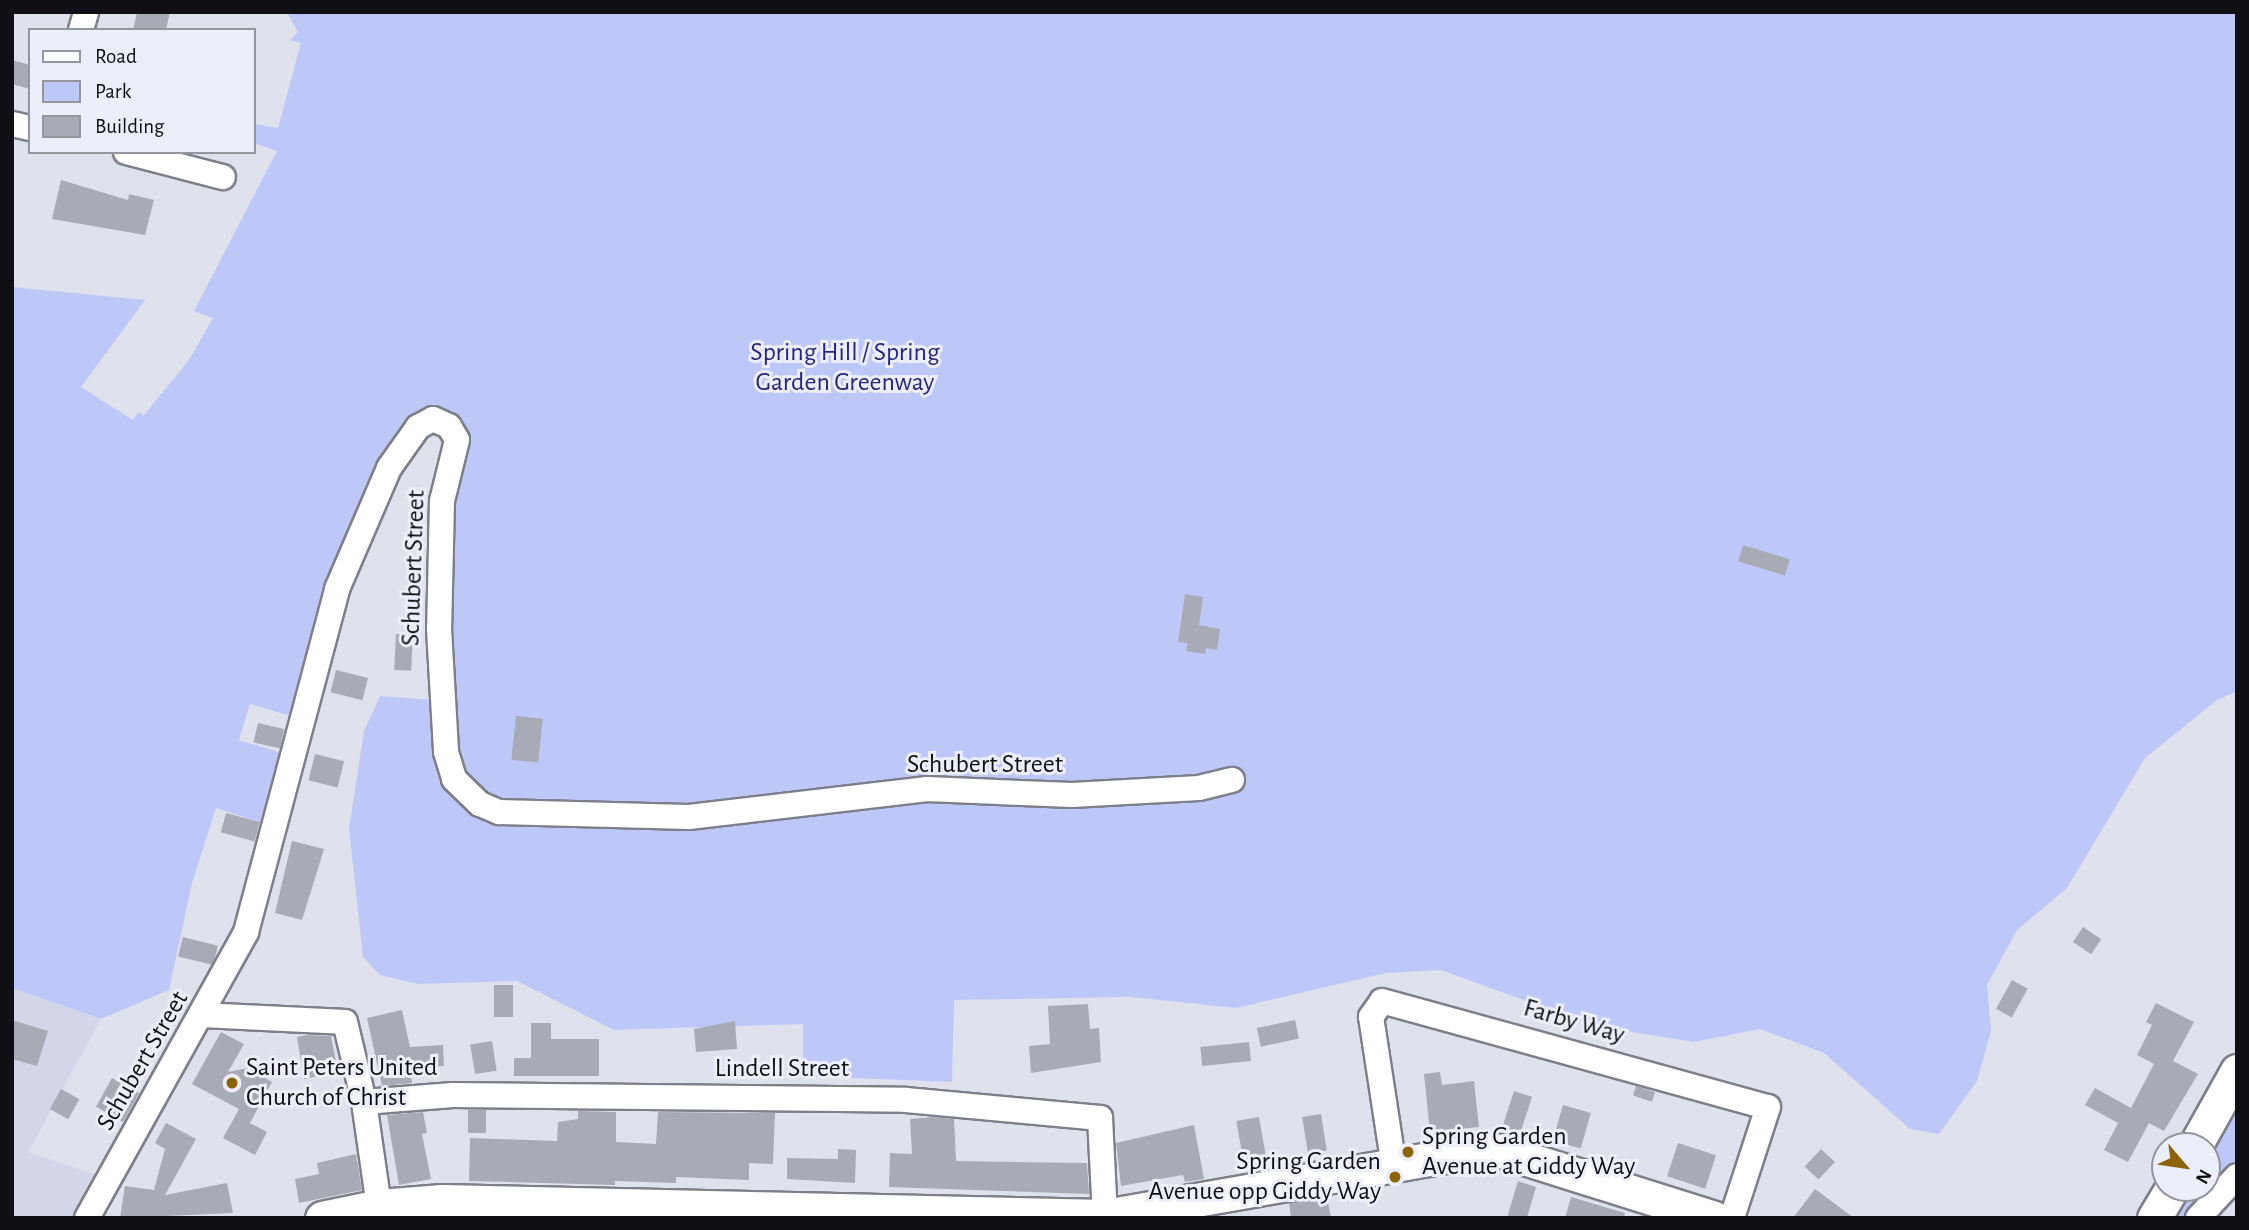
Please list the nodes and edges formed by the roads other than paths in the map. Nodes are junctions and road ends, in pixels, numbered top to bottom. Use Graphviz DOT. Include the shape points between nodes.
graph roads {
  1 [pos="134,154"];
  2 [pos="223,177"];
  3 [pos="1232,780"];
  4 [pos="204,1015"];
  5 [pos="2237,1071"];
  6 [pos="364,1102"];
  7 [pos="2203,1132"];
  8 [pos="1394,1167"];
  9 [pos="2237,1176"];
  10 [pos="2164,1202"];
  11 [pos="379,1206"];
  12 [pos="1105,1216"];
  13 [pos="87,1218"];
  14 [pos="322,1218"];
  15 [pos="1714,1218"];
  16 [pos="1732,1218"];
  17 [pos="2154,1218"];
  18 [pos="2198,1218"];
  1 -- 2 [label="street"];
  3 -- 4 [label="street, Schubert Street" via="1199,788 1072,795 927,789 689,817 499,812 480,804 454,779 446,752 439,629 442,501 457,440 449,426 433,419 418,427 389,468 337,589 246,932"];
  4 -- 6 [label="street" via="345,1022"];
  4 -- 13 [label="street, Schubert Street"];
  5 -- 7 [label="street"];
  6 -- 11 [label="street"];
  6 -- 12 [label="street, Lindell Street" via="453,1096 906,1100 1100,1118"];
  8 -- 12 [label="street"];
  8 -- 15 [label="street" via="1481,1150 1502,1151"];
  8 -- 16 [label="street, Farby Way" via="1371,1017 1382,1001 1768,1107"];
  9 -- 18 [label="street"];
  10 -- 17 [label="street"];
  11 -- 12 [label="street" via="442,1201"];
  11 -- 14 [label="street"];
}
